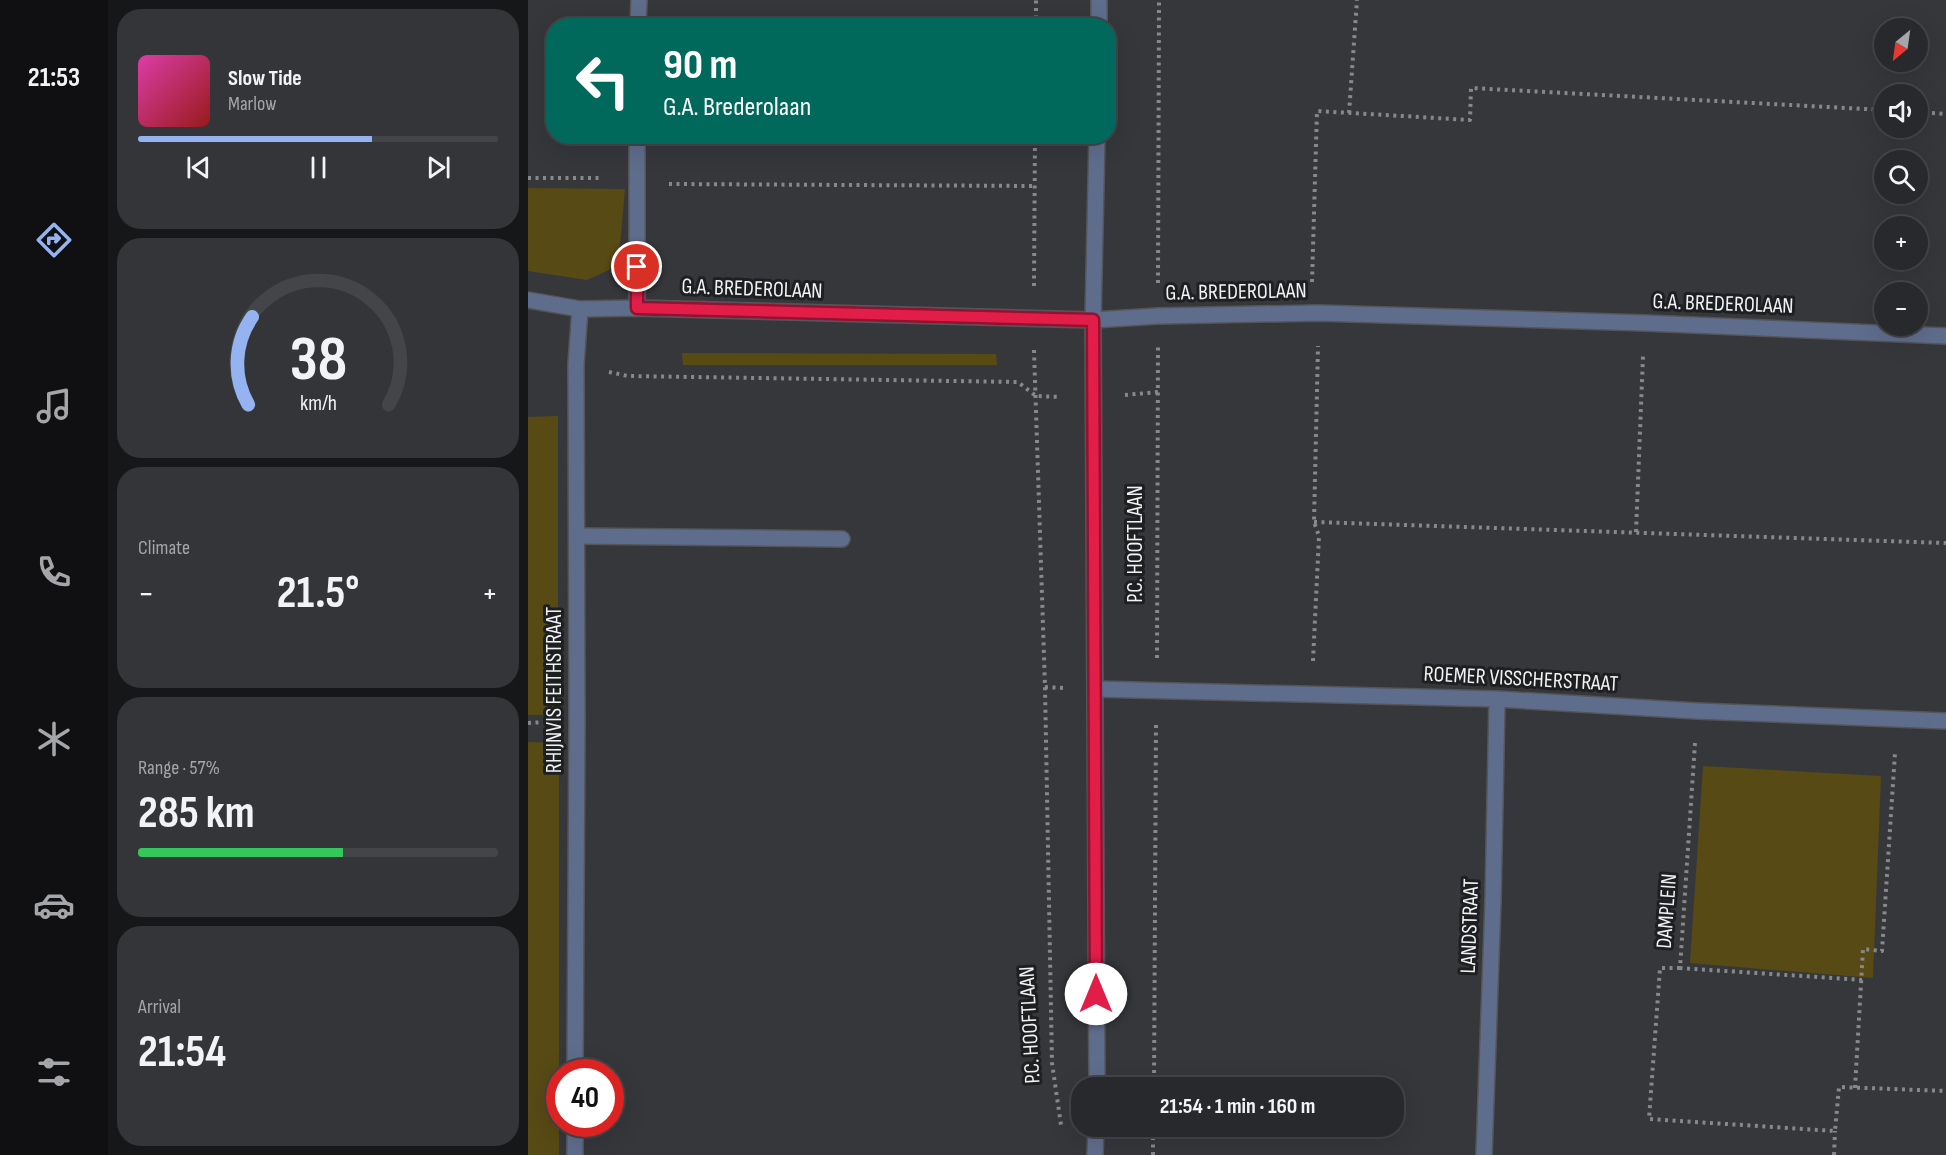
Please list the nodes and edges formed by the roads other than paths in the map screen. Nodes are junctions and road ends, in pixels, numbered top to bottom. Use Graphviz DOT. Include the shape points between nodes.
graph roads {
  1 [pos="639,0"];
  2 [pos="1099,0"];
  3 [pos="638,18"];
  4 [pos="1099,18"];
  5 [pos="638,144"];
  6 [pos="1097,144"];
  7 [pos="528,300"];
  8 [pos="637,308"];
  9 [pos="580,309"];
  10 [pos="1093,320"];
  11 [pos="1946,336"];
  12 [pos="577,536"];
  13 [pos="842,539"];
  14 [pos="1095,689"];
  15 [pos="1497,699"];
  16 [pos="1946,721"];
  17 [pos="575,1059"];
  18 [pos="1096,1077"];
  19 [pos="575,1137"];
  20 [pos="1096,1137"];
  21 [pos="575,1155"];
  22 [pos="1095,1155"];
  23 [pos="1484,1155"];
  1 -- 3 [label="street"];
  2 -- 4 [label="street"];
  5 -- 8 [label="street"];
  6 -- 10 [label="street, P.C. HOOFTLAAN"];
  7 -- 9 [label="street, G.A. BREDEROLAAN"];
  8 -- 9 [label="street, G.A. BREDEROLAAN"];
  8 -- 10 [label="street, G.A. BREDEROLAAN"];
  9 -- 12 [label="street, RHIJNVIS FEITHSTRAAT" via="576,364"];
  10 -- 11 [label="street, G.A. BREDEROLAAN" via="1315,313"];
  10 -- 14 [label="street, P.C. HOOFTLAAN"];
  12 -- 13 [label="street"];
  12 -- 17 [label="street, RHIJNVIS FEITHSTRAAT"];
  14 -- 15 [label="street, ROEMER VISSCHERSTRAAT"];
  14 -- 18 [label="street, P.C. HOOFTLAAN"];
  15 -- 16 [label="street, ROEMER VISSCHERSTRAAT"];
  15 -- 23 [label="street, LANDSTRAAT"];
  19 -- 21 [label="street"];
  20 -- 22 [label="street"];
}
